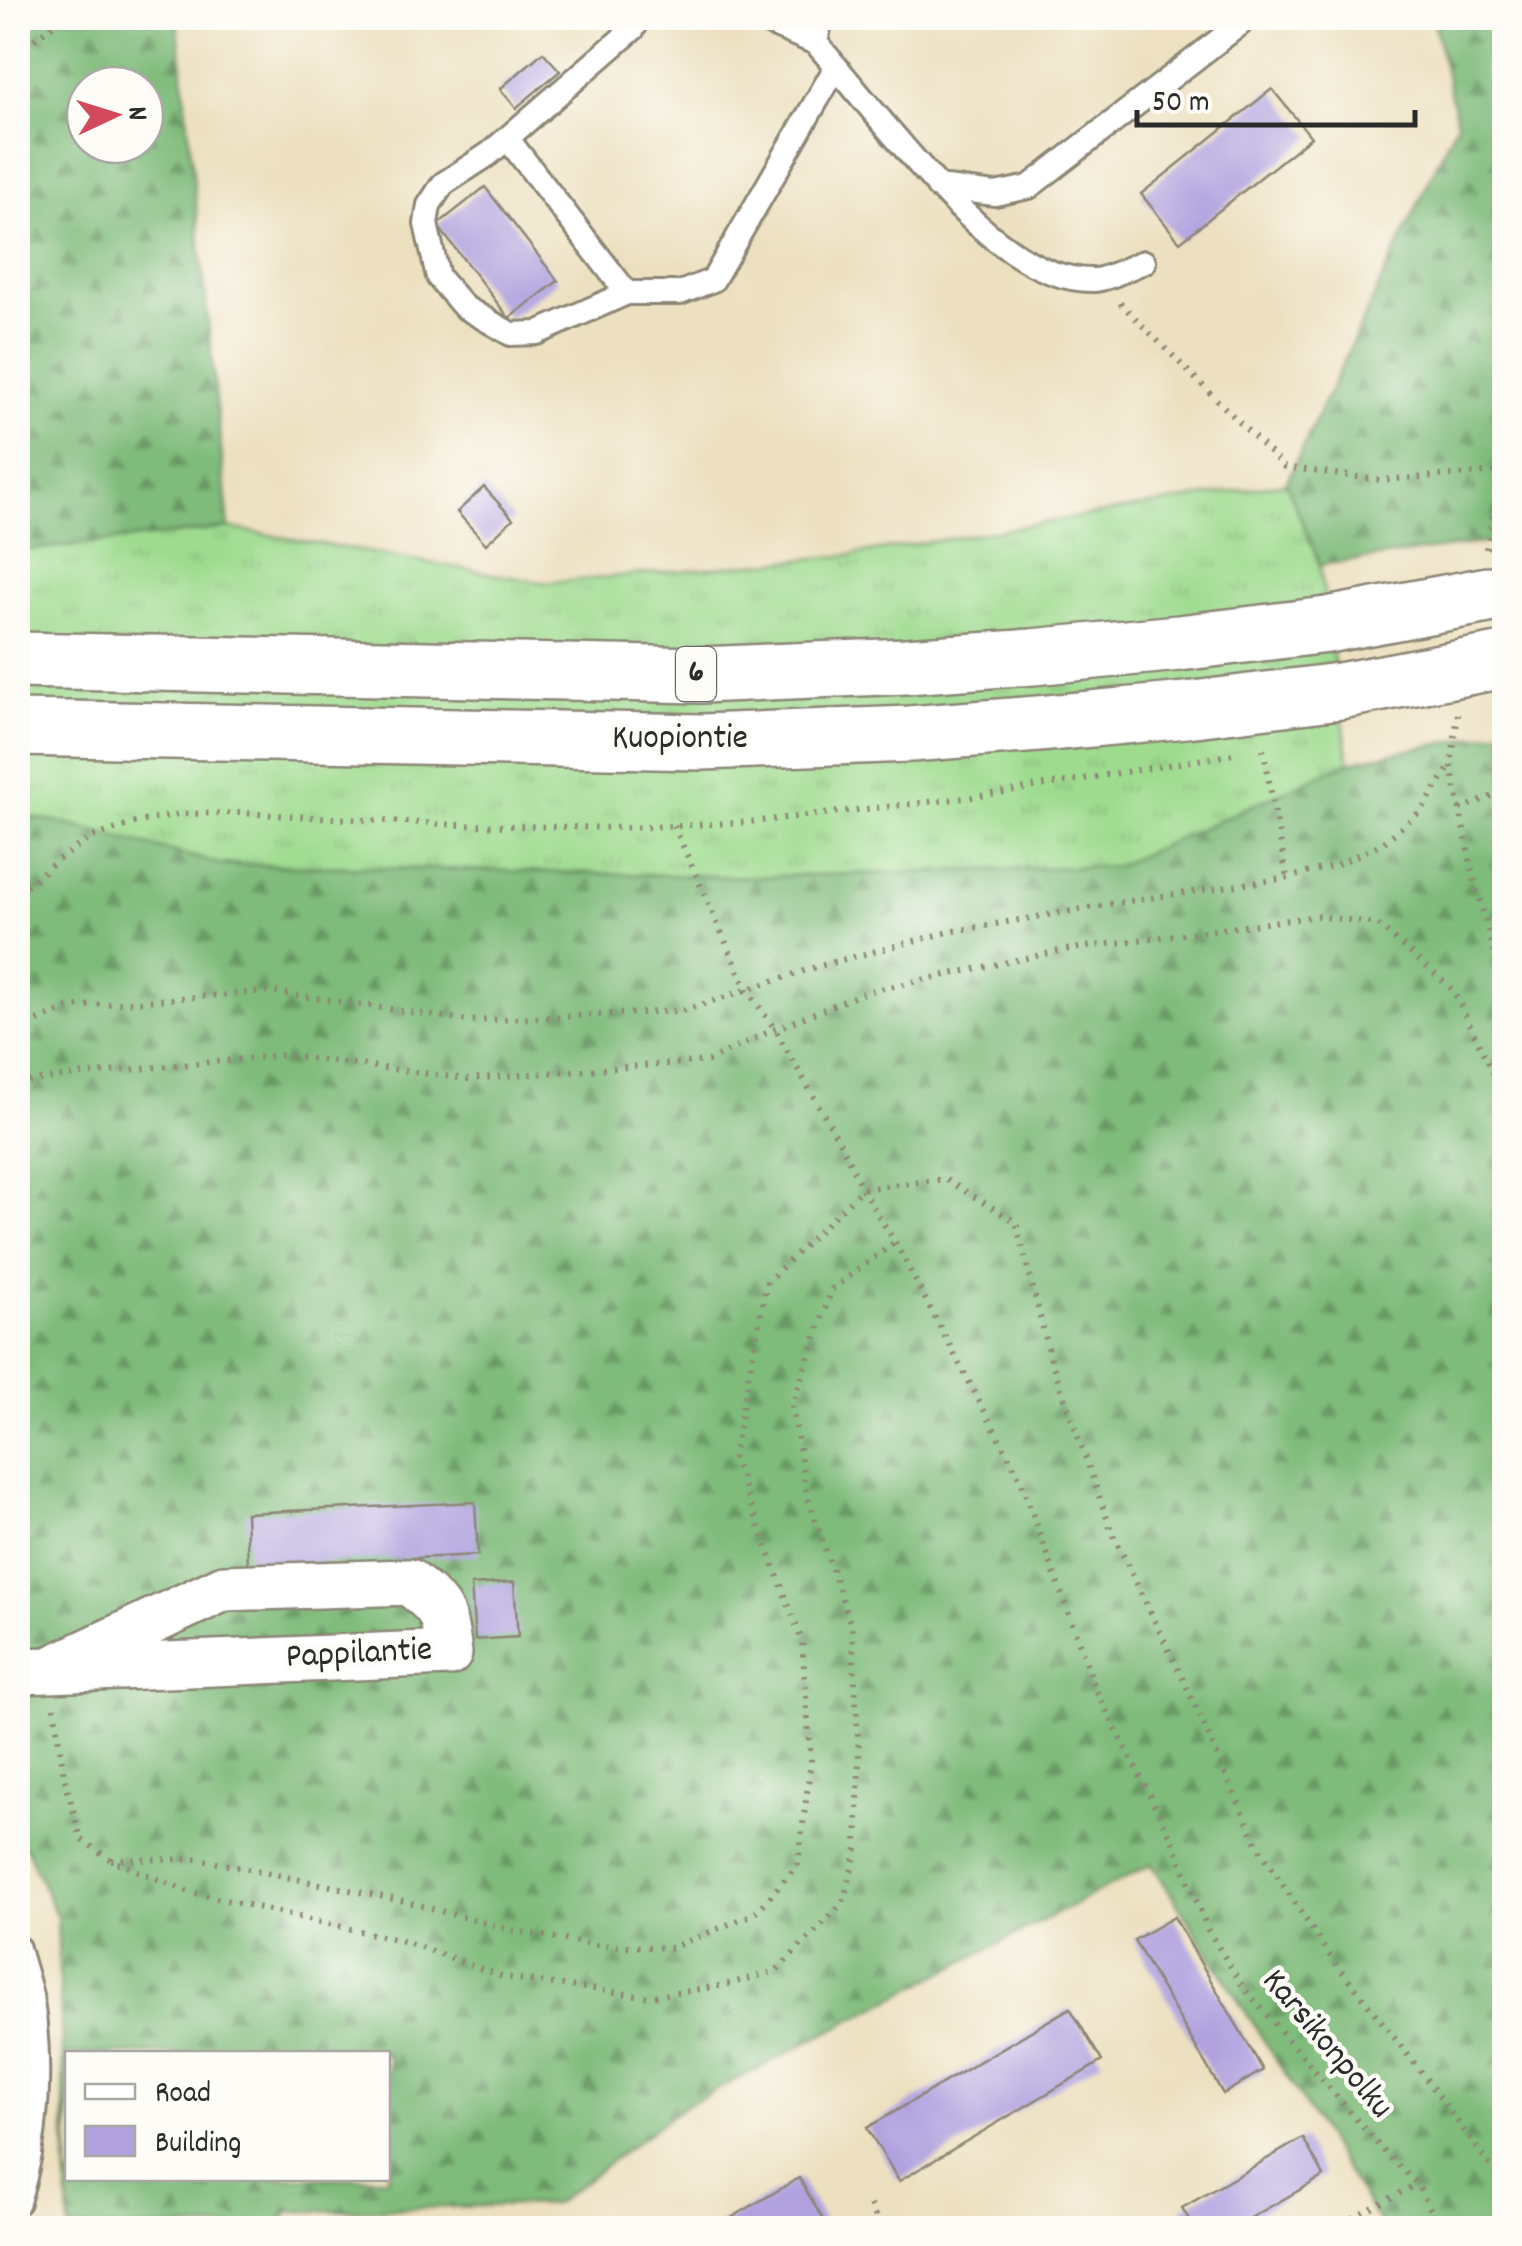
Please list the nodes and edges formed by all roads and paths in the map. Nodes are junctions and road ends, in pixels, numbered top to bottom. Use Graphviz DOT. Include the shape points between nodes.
graph roads {
  1 [pos="61,18"];
  2 [pos="639,18"];
  3 [pos="757,18"];
  4 [pos="820,18"];
  5 [pos="1243,18"];
  6 [pos="816,44"];
  7 [pos="18,53"];
  8 [pos="836,67"];
  9 [pos="508,138"];
  10 [pos="938,187"];
  11 [pos="1144,262"];
  12 [pos="1097,280"];
  13 [pos="626,293"];
  14 [pos="1500,472"];
  15 [pos="1492,516"];
  16 [pos="1504,548"];
  17 [pos="1504,592"];
  18 [pos="33,657"];
  19 [pos="1504,660"];
  20 [pos="32,731"];
  21 [pos="1279,746"];
  22 [pos="1244,752"];
  23 [pos="1504,792"];
  24 [pos="1460,809"];
  25 [pos="674,826"];
  26 [pos="1287,878"];
  27 [pos="18,893"];
  28 [pos="747,990"];
  29 [pos="1504,990"];
  30 [pos="18,1028"];
  31 [pos="775,1029"];
  32 [pos="18,1084"];
  33 [pos="1504,1121"];
  34 [pos="862,1189"];
  35 [pos="895,1242"];
  36 [pos="33,1671"];
  37 [pos="111,1860"];
  38 [pos="18,1948"];
  39 [pos="1417,2184"];
  40 [pos="1504,2185"];
  41 [pos="18,2202"];
  42 [pos="870,2205"];
  43 [pos="881,2228"];
  44 [pos="1334,2228"];
  45 [pos="1441,2228"];
  1 -- 7 [label="path"];
  2 -- 9 [label="lane"];
  3 -- 6 [label="lane"];
  4 -- 6 [label="lane"];
  5 -- 10 [label="lane" via="1029,187 995,194"];
  6 -- 8 [label="lane"];
  8 -- 10 [label="lane"];
  8 -- 13 [label="lane" via="713,280 680,293"];
  9 -- 13 [label="lane"];
  9 -- 13 [label="lane" via="443,184 429,205 426,224 438,277 464,307 510,334 537,333"];
  10 -- 12 [label="lane" via="994,240 1043,270"];
  11 -- 12 [label="lane"];
  12 -- 14 [label="path" via="1284,466 1380,480"];
  15 -- 16 [label="path"];
  17 -- 18 [label="highway, Kuopiontie / 6, bridge" via="1327,625 906,666 702,674"];
  19 -- 20 [label="highway, Kuopiontie / 6, bridge" via="1340,691 910,734 702,742"];
  21 -- 26 [label="path" via="1263,749"];
  22 -- 25 [label="path" via="974,797"];
  23 -- 24 [label="path"];
  24 -- 26 [label="path" via="1451,765 1422,810 1383,843"];
  24 -- 29 [label="path"];
  25 -- 27 [label="path" via="180,814 92,837"];
  25 -- 28 [label="path, Karsikonpolku"];
  26 -- 28 [label="path" via="949,932"];
  28 -- 30 [label="path" via="682,1011 470,1022 268,991 72,1007"];
  28 -- 31 [label="path, Karsikonpolku"];
  31 -- 32 [label="path" via="708,1060 581,1072 467,1079 285,1056"];
  31 -- 33 [label="path" via="866,992 1064,950 1318,916 1377,924 1454,990 1496,1076"];
  31 -- 34 [label="path, Karsikonpolku"];
  34 -- 35 [label="path, Karsikonpolku"];
  34 -- 37 [label="path" via="768,1282 733,1457 802,1641 811,1761 798,1864 756,1913 671,1948 596,1945 198,1859"];
  34 -- 40 [label="path" via="944,1180 1016,1222 1052,1363 1111,1530 1258,1848 1327,1952"];
  35 -- 37 [label="path" via="832,1289 792,1406 807,1495 852,1628 858,1812 843,1903 776,1970 650,1997 504,1977 406,1942 187,1890"];
  35 -- 39 [label="path, Karsikonpolku" via="1020,1478 1096,1690 1208,1930 1243,1987"];
  36 -- 36 [label="street, Pappilantie" via="430,1654 449,1652 438,1606 408,1582 224,1588"];
  36 -- 37 [label="path" via="81,1839"];
  38 -- 41 [label="lane" via="36,2046 36,2102"];
  39 -- 44 [label="path"];
  39 -- 45 [label="path, Karsikonpolku"];
  42 -- 43 [label="path"];
}
